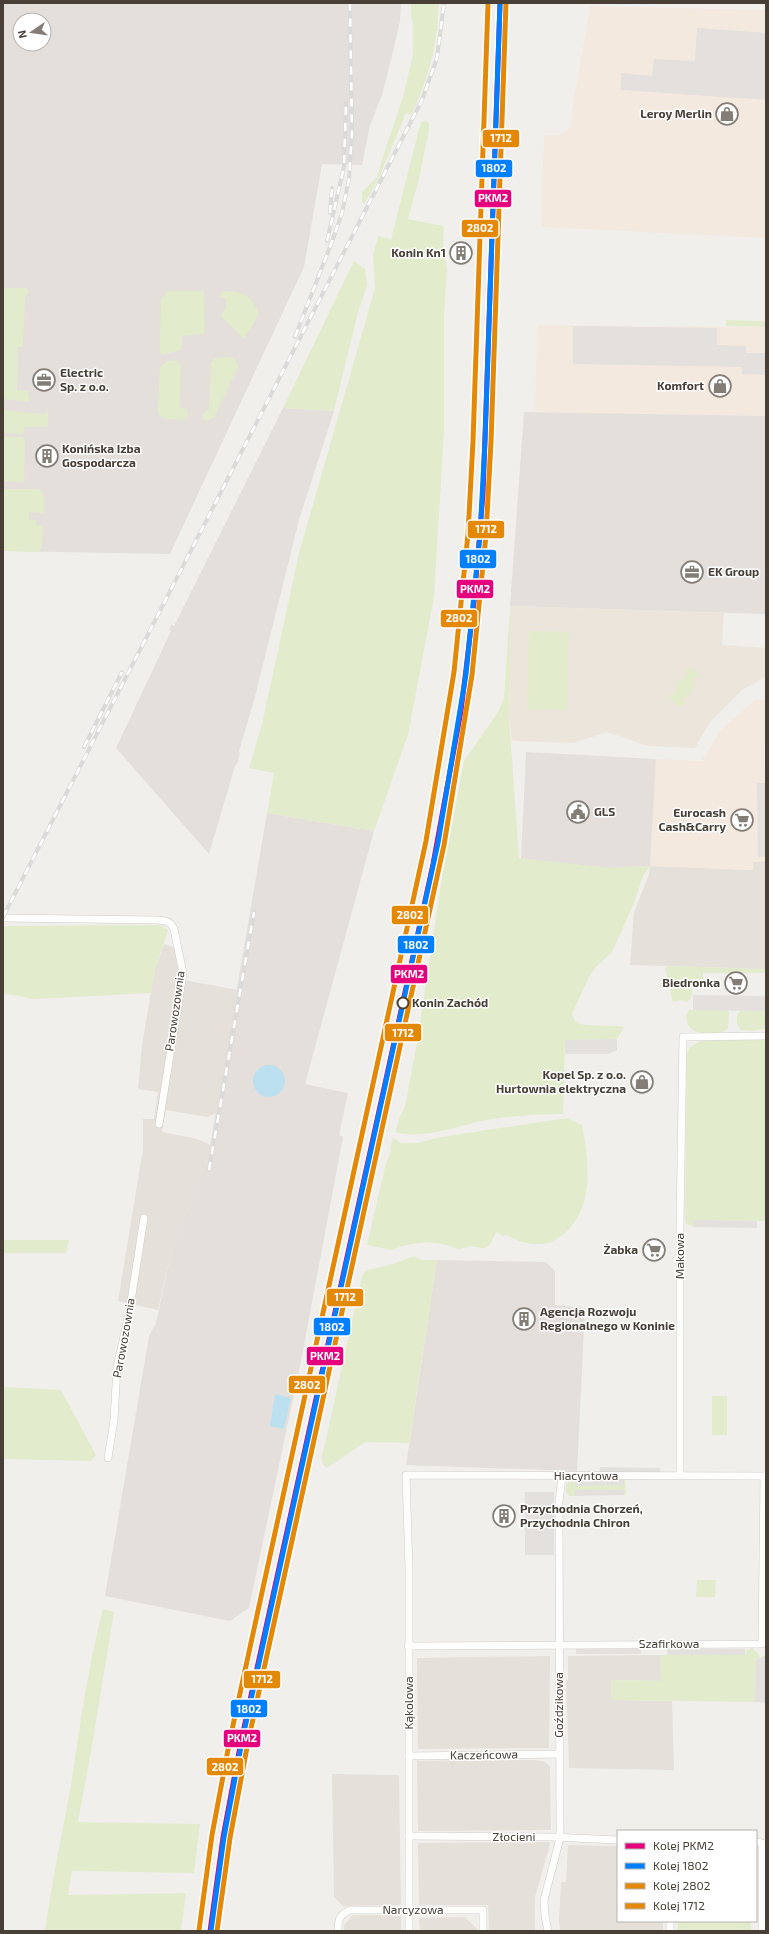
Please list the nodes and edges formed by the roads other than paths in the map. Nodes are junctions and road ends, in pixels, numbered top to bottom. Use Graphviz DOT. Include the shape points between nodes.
graph roads {
  1 [pos="3,918"];
  2 [pos="766,1032"];
  3 [pos="744,1036"];
  4 [pos="766,1036"];
  5 [pos="159,1124"];
  6 [pos="144,1218"];
  7 [pos="108,1458"];
  8 [pos="406,1475"];
  9 [pos="680,1475"];
  10 [pos="562,1476"];
  11 [pos="765,1476"];
  12 [pos="559,1645"];
  13 [pos="408,1646"];
  14 [pos="560,1754"];
  15 [pos="409,1756"];
  16 [pos="409,1836"];
  17 [pos="560,1838"];
  18 [pos="617,1840"];
  19 [pos="759,1843"];
  20 [pos="409,1910"];
  21 [pos="338,1931"];
  22 [pos="409,1931"];
  23 [pos="483,1931"];
  24 [pos="548,1931"];
  25 [pos="762,1931"];
  1 -- 5 [label="street, Parowozownia" via="157,920 171,924 183,973"];
  2 -- 3 [label="street"];
  3 -- 4 [label="street"];
  3 -- 9 [label="street, Makowa" via="683,1037"];
  6 -- 7 [label="street, Parowozownia" via="129,1314 117,1367 114,1420"];
  8 -- 10 [label="street, Hiacyntowa"];
  8 -- 13 [label="street, Kąkolowa"];
  9 -- 10 [label="street, Hiacyntowa"];
  9 -- 11 [label="street, Hiacyntowa"];
  10 -- 12 [label="street, Goździkowa" via="559,1502"];
  11 -- 12 [label="street, Szafirkowa" via="762,1644"];
  12 -- 13 [label="street, Szafirkowa"];
  12 -- 14 [label="street, Goździkowa"];
  13 -- 15 [label="street, Kąkolowa"];
  14 -- 15 [label="street, Kaczeńcowa"];
  14 -- 17 [label="street, Goździkowa"];
  15 -- 16 [label="street, Kąkolowa"];
  16 -- 17 [label="street, Złocieni"];
  16 -- 20 [label="street, Kąkolowa"];
  17 -- 18 [label="street, Złocieni"];
  17 -- 24 [label="street, Goździkowa" via="544,1900"];
  19 -- 25 [label="street"];
  20 -- 21 [label="street, Narcyzowa" via="350,1910 338,1920"];
  20 -- 22 [label="street, Kąkolowa"];
  20 -- 23 [label="street, Narcyzowa" via="483,1910"];
}
